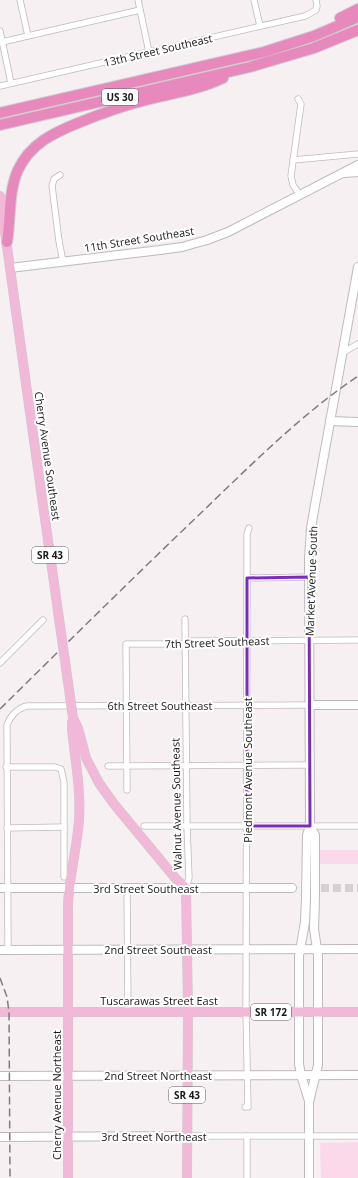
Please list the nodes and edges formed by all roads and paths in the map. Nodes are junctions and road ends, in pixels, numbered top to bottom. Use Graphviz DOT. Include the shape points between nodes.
graph roads {
  1 [pos="20,0"];
  2 [pos="138,0"];
  3 [pos="254,0"];
  4 [pos="316,0"];
  5 [pos="358,8"];
  6 [pos="140,10"];
  7 [pos="358,17"];
  8 [pos="260,26"];
  9 [pos="358,30"];
  10 [pos="0,31"];
  11 [pos="28,36"];
  12 [pos="358,37"];
  13 [pos="2,42"];
  14 [pos="149,52"];
  15 [pos="298,53"];
  16 [pos="236,59"];
  17 [pos="239,70"];
  18 [pos="11,83"];
  19 [pos="0,86"];
  20 [pos="298,99"];
  21 [pos="54,101"];
  22 [pos="0,107"];
  23 [pos="66,109"];
  24 [pos="0,113"];
  25 [pos="0,125"];
  26 [pos="0,131"];
  27 [pos="358,154"];
  28 [pos="293,160"];
  29 [pos="358,164"];
  30 [pos="358,172"];
  31 [pos="60,175"];
  32 [pos="338,175"];
  33 [pos="300,195"];
  34 [pos="0,196"];
  35 [pos="7,242"];
  36 [pos="63,262"];
  37 [pos="10,268"];
  38 [pos="358,268"];
  39 [pos="0,270"];
  40 [pos="355,302"];
  41 [pos="358,344"];
  42 [pos="342,353"];
  43 [pos="330,421"];
  44 [pos="358,422"];
  45 [pos="249,528"];
  46 [pos="309,577"];
  47 [pos="246,578"];
  48 [pos="185,619"];
  49 [pos="44,620"];
  50 [pos="247,640"];
  51 [pos="309,640"];
  52 [pos="358,640"];
  53 [pos="186,643"];
  54 [pos="0,663"];
  55 [pos="126,705"];
  56 [pos="247,705"];
  57 [pos="309,705"];
  58 [pos="358,705"];
  59 [pos="186,706"];
  60 [pos="73,718"];
  61 [pos="309,765"];
  62 [pos="108,766"];
  63 [pos="126,766"];
  64 [pos="186,766"];
  65 [pos="247,766"];
  66 [pos="6,767"];
  67 [pos="127,790"];
  68 [pos="144,826"];
  69 [pos="187,826"];
  70 [pos="247,826"];
  71 [pos="310,826"];
  72 [pos="358,826"];
  73 [pos="64,827"];
  74 [pos="7,828"];
  75 [pos="306,850"];
  76 [pos="315,850"];
  77 [pos="64,877"];
  78 [pos="4,888"];
  79 [pos="69,888"];
  80 [pos="128,888"];
  81 [pos="186,888"];
  82 [pos="247,888"];
  83 [pos="312,893"];
  84 [pos="68,949"];
  85 [pos="127,949"];
  86 [pos="187,949"];
  87 [pos="247,949"];
  88 [pos="309,949"];
  89 [pos="358,949"];
  90 [pos="4,950"];
  91 [pos="0,1012"];
  92 [pos="69,1012"];
  93 [pos="128,1012"];
  94 [pos="188,1012"];
  95 [pos="246,1012"];
  96 [pos="299,1012"];
  97 [pos="318,1012"];
  98 [pos="358,1012"];
  99 [pos="317,1074"];
  100 [pos="188,1075"];
  101 [pos="247,1075"];
  102 [pos="301,1075"];
  103 [pos="358,1075"];
  104 [pos="0,1076"];
  105 [pos="68,1076"];
  106 [pos="309,1102"];
  107 [pos="244,1107"];
  108 [pos="188,1136"];
  109 [pos="246,1136"];
  110 [pos="308,1136"];
  111 [pos="358,1136"];
  112 [pos="0,1137"];
  113 [pos="68,1137"];
  114 [pos="68,1178"];
  115 [pos="187,1178"];
  116 [pos="247,1178"];
  117 [pos="308,1178"];
  1 -- 11 [label="street"];
  2 -- 6 [label="street"];
  3 -- 8 [label="street"];
  4 -- 8 [label="street, 13th Street Southeast" via="315,11 305,16"];
  5 -- 16 [label="highway" via="321,27"];
  6 -- 11 [label="street"];
  6 -- 14 [label="street"];
  7 -- 16 [label="highway, US 30" via="299,41"];
  8 -- 14 [label="street, 13th Street Southeast"];
  9 -- 15 [label="highway, US 30"];
  10 -- 13 [label="street"];
  11 -- 13 [label="street"];
  12 -- 15 [label="highway" via="327,50"];
  13 -- 18 [label="street"];
  14 -- 18 [label="street, 13th Street Southeast"];
  15 -- 17 [label="highway, US 30"];
  16 -- 21 [label="highway, US 30"];
  17 -- 23 [label="highway, US 30"];
  17 -- 35 [label="highway" via="208,85 100,114 40,141 24,160 16,175 12,189"];
  18 -- 19 [label="street, 13th Street Southeast"];
  20 -- 28 [label="street" via="301,104"];
  21 -- 22 [label="highway" via="26,102"];
  21 -- 24 [label="highway, US 30"];
  23 -- 25 [label="highway, US 30"];
  23 -- 26 [label="highway"];
  27 -- 28 [label="street"];
  28 -- 33 [label="street" via="292,181"];
  29 -- 32 [label="street, 11th Street Southeast"];
  30 -- 32 [label="street, 11th Street Southeast"];
  31 -- 36 [label="street" via="53,180 52,186"];
  32 -- 33 [label="street, 11th Street Southeast"];
  33 -- 36 [label="street, 11th Street Southeast" via="207,240 182,247"];
  34 -- 35 [label="main road, Cherry Avenue Southeast / SR 43"];
  35 -- 37 [label="main road, Cherry Avenue Southeast / SR 43"];
  36 -- 37 [label="street, 11th Street Southeast"];
  37 -- 39 [label="main road, 11th Street Southeast"];
  37 -- 60 [label="main road, Cherry Avenue Southeast / SR 43, bridge"];
  38 -- 40 [label="street, Market Avenue South"];
  40 -- 42 [label="street, Market Avenue South"];
  41 -- 42 [label="street"];
  42 -- 43 [label="street, Market Avenue South"];
  43 -- 44 [label="street"];
  43 -- 46 [label="street, Market Avenue South" via="311,528"];
  45 -- 47 [label="street, Piedmont Avenue Southeast"];
  46 -- 47 [label="street"];
  46 -- 51 [label="street, Market Avenue South"];
  47 -- 50 [label="street, Piedmont Avenue Southeast"];
  48 -- 53 [label="street, Walnut Avenue Southeast"];
  49 -- 54 [label="street"];
  50 -- 51 [label="street, 7th Street Southeast"];
  50 -- 53 [label="street, 7th Street Southeast"];
  50 -- 56 [label="street, Piedmont Avenue Southeast"];
  51 -- 52 [label="street, 7th Street Southeast"];
  51 -- 57 [label="street, Market Avenue South"];
  53 -- 55 [label="street, 7th Street Southeast" via="126,644"];
  53 -- 59 [label="street, Walnut Avenue Southeast"];
  55 -- 59 [label="street, 6th Street Southeast"];
  55 -- 63 [label="street"];
  55 -- 66 [label="street, 6th Street Southeast" via="22,708 9,719 7,725"];
  56 -- 57 [label="street, 6th Street Southeast"];
  56 -- 59 [label="street, 6th Street Southeast"];
  56 -- 65 [label="street, Piedmont Avenue Southeast"];
  57 -- 58 [label="street"];
  57 -- 61 [label="street, Market Avenue South"];
  59 -- 64 [label="street, Walnut Avenue Southeast"];
  60 -- 79 [label="main road, Cherry Avenue Southeast / SR 43" via="79,820"];
  60 -- 81 [label="main road, Cherry Avenue Southeast / SR 43" via="86,758 101,787"];
  61 -- 65 [label="street"];
  61 -- 71 [label="street, Market Avenue South"];
  62 -- 63 [label="street"];
  63 -- 64 [label="street"];
  63 -- 67 [label="street"];
  64 -- 65 [label="street"];
  64 -- 69 [label="street, Walnut Avenue Southeast"];
  65 -- 70 [label="street, Piedmont Avenue Southeast"];
  66 -- 73 [label="street" via="61,769 64,782"];
  66 -- 74 [label="street"];
  68 -- 69 [label="street"];
  69 -- 70 [label="street"];
  69 -- 81 [label="street, Walnut Avenue Southeast" via="189,878"];
  70 -- 71 [label="street"];
  70 -- 82 [label="street, Piedmont Avenue Southeast"];
  71 -- 72 [label="street"];
  71 -- 75 [label="street, Market Avenue South"];
  71 -- 76 [label="street, Market Avenue South" via="315,835"];
  73 -- 74 [label="street"];
  73 -- 77 [label="street"];
  74 -- 78 [label="street"];
  75 -- 76 [label="street"];
  75 -- 83 [label="street, Market Avenue South"];
  76 -- 83 [label="street, Market Avenue South"];
  78 -- 79 [label="street, 3rd Street Southeast"];
  78 -- 90 [label="street"];
  79 -- 80 [label="street, 3rd Street Southeast"];
  79 -- 84 [label="main road, Cherry Avenue Southeast / SR 43"];
  80 -- 81 [label="street, 3rd Street Southeast"];
  80 -- 85 [label="street"];
  81 -- 82 [label="street, 3rd Street Southeast"];
  81 -- 86 [label="main road, Walnut Avenue Southeast / SR 43"];
  82 -- 83 [label="street, 3rd Street Southeast" via="293,888"];
  82 -- 87 [label="street, Piedmont Avenue Southeast"];
  83 -- 88 [label="street, Market Avenue South" via="315,911"];
  83 -- 88 [label="street, Market Avenue South" via="305,922"];
  84 -- 85 [label="street, 2nd Street Southeast"];
  84 -- 90 [label="street, 2nd Street Southeast"];
  84 -- 92 [label="main road, Cherry Avenue Southeast / SR 43"];
  85 -- 86 [label="street, 2nd Street Southeast"];
  85 -- 93 [label="street"];
  86 -- 87 [label="street, 2nd Street Southeast"];
  86 -- 94 [label="main road, Walnut Avenue Southeast / SR 43"];
  87 -- 88 [label="street, 2nd Street Southeast"];
  87 -- 95 [label="street, Piedmont Avenue Southeast"];
  88 -- 89 [label="street, 2nd Street Southeast"];
  88 -- 96 [label="street, Market Avenue South" via="299,956"];
  88 -- 97 [label="street, Market Avenue South" via="318,956"];
  91 -- 92 [label="main road, Tuscarawas Street East / SR 172"];
  92 -- 93 [label="main road, Tuscarawas Street East / SR 172"];
  92 -- 105 [label="main road, Cherry Avenue Northeast / SR 43"];
  93 -- 94 [label="main road, Tuscarawas Street East / SR 172"];
  94 -- 95 [label="main road, Tuscarawas Street East / SR 172"];
  94 -- 100 [label="main road, SR 43"];
  95 -- 96 [label="main road, Tuscarawas Street East / SR 172"];
  95 -- 101 [label="street, Piedmont Avenue Southeast"];
  96 -- 97 [label="main road, Tuscarawas Street East / SR 172"];
  96 -- 102 [label="street, Market Avenue South"];
  97 -- 98 [label="main road, SR 172"];
  97 -- 99 [label="street, Market Avenue South"];
  99 -- 102 [label="street, 2nd Street Northeast"];
  99 -- 103 [label="street, 2nd Street Northeast"];
  99 -- 106 [label="street, Market Avenue South"];
  100 -- 101 [label="street, 2nd Street Northeast"];
  100 -- 105 [label="street, 2nd Street Northeast"];
  100 -- 108 [label="main road, SR 43"];
  101 -- 102 [label="street, 2nd Street Northeast"];
  101 -- 107 [label="street, Piedmont Avenue Southeast" via="248,1107"];
  102 -- 106 [label="street, Market Avenue South"];
  104 -- 105 [label="street, 2nd Street Northeast"];
  105 -- 113 [label="main road, Cherry Avenue Northeast / SR 43"];
  106 -- 110 [label="street"];
  108 -- 109 [label="street, 3rd Street Northeast"];
  108 -- 113 [label="street, 3rd Street Northeast"];
  108 -- 115 [label="main road, SR 43"];
  109 -- 110 [label="street, 3rd Street Northeast"];
  109 -- 116 [label="street"];
  110 -- 111 [label="street, 3rd Street Northeast"];
  110 -- 117 [label="street"];
  112 -- 113 [label="street, 3rd Street Northeast"];
  113 -- 114 [label="main road, Cherry Avenue Northeast / SR 43"];
}
